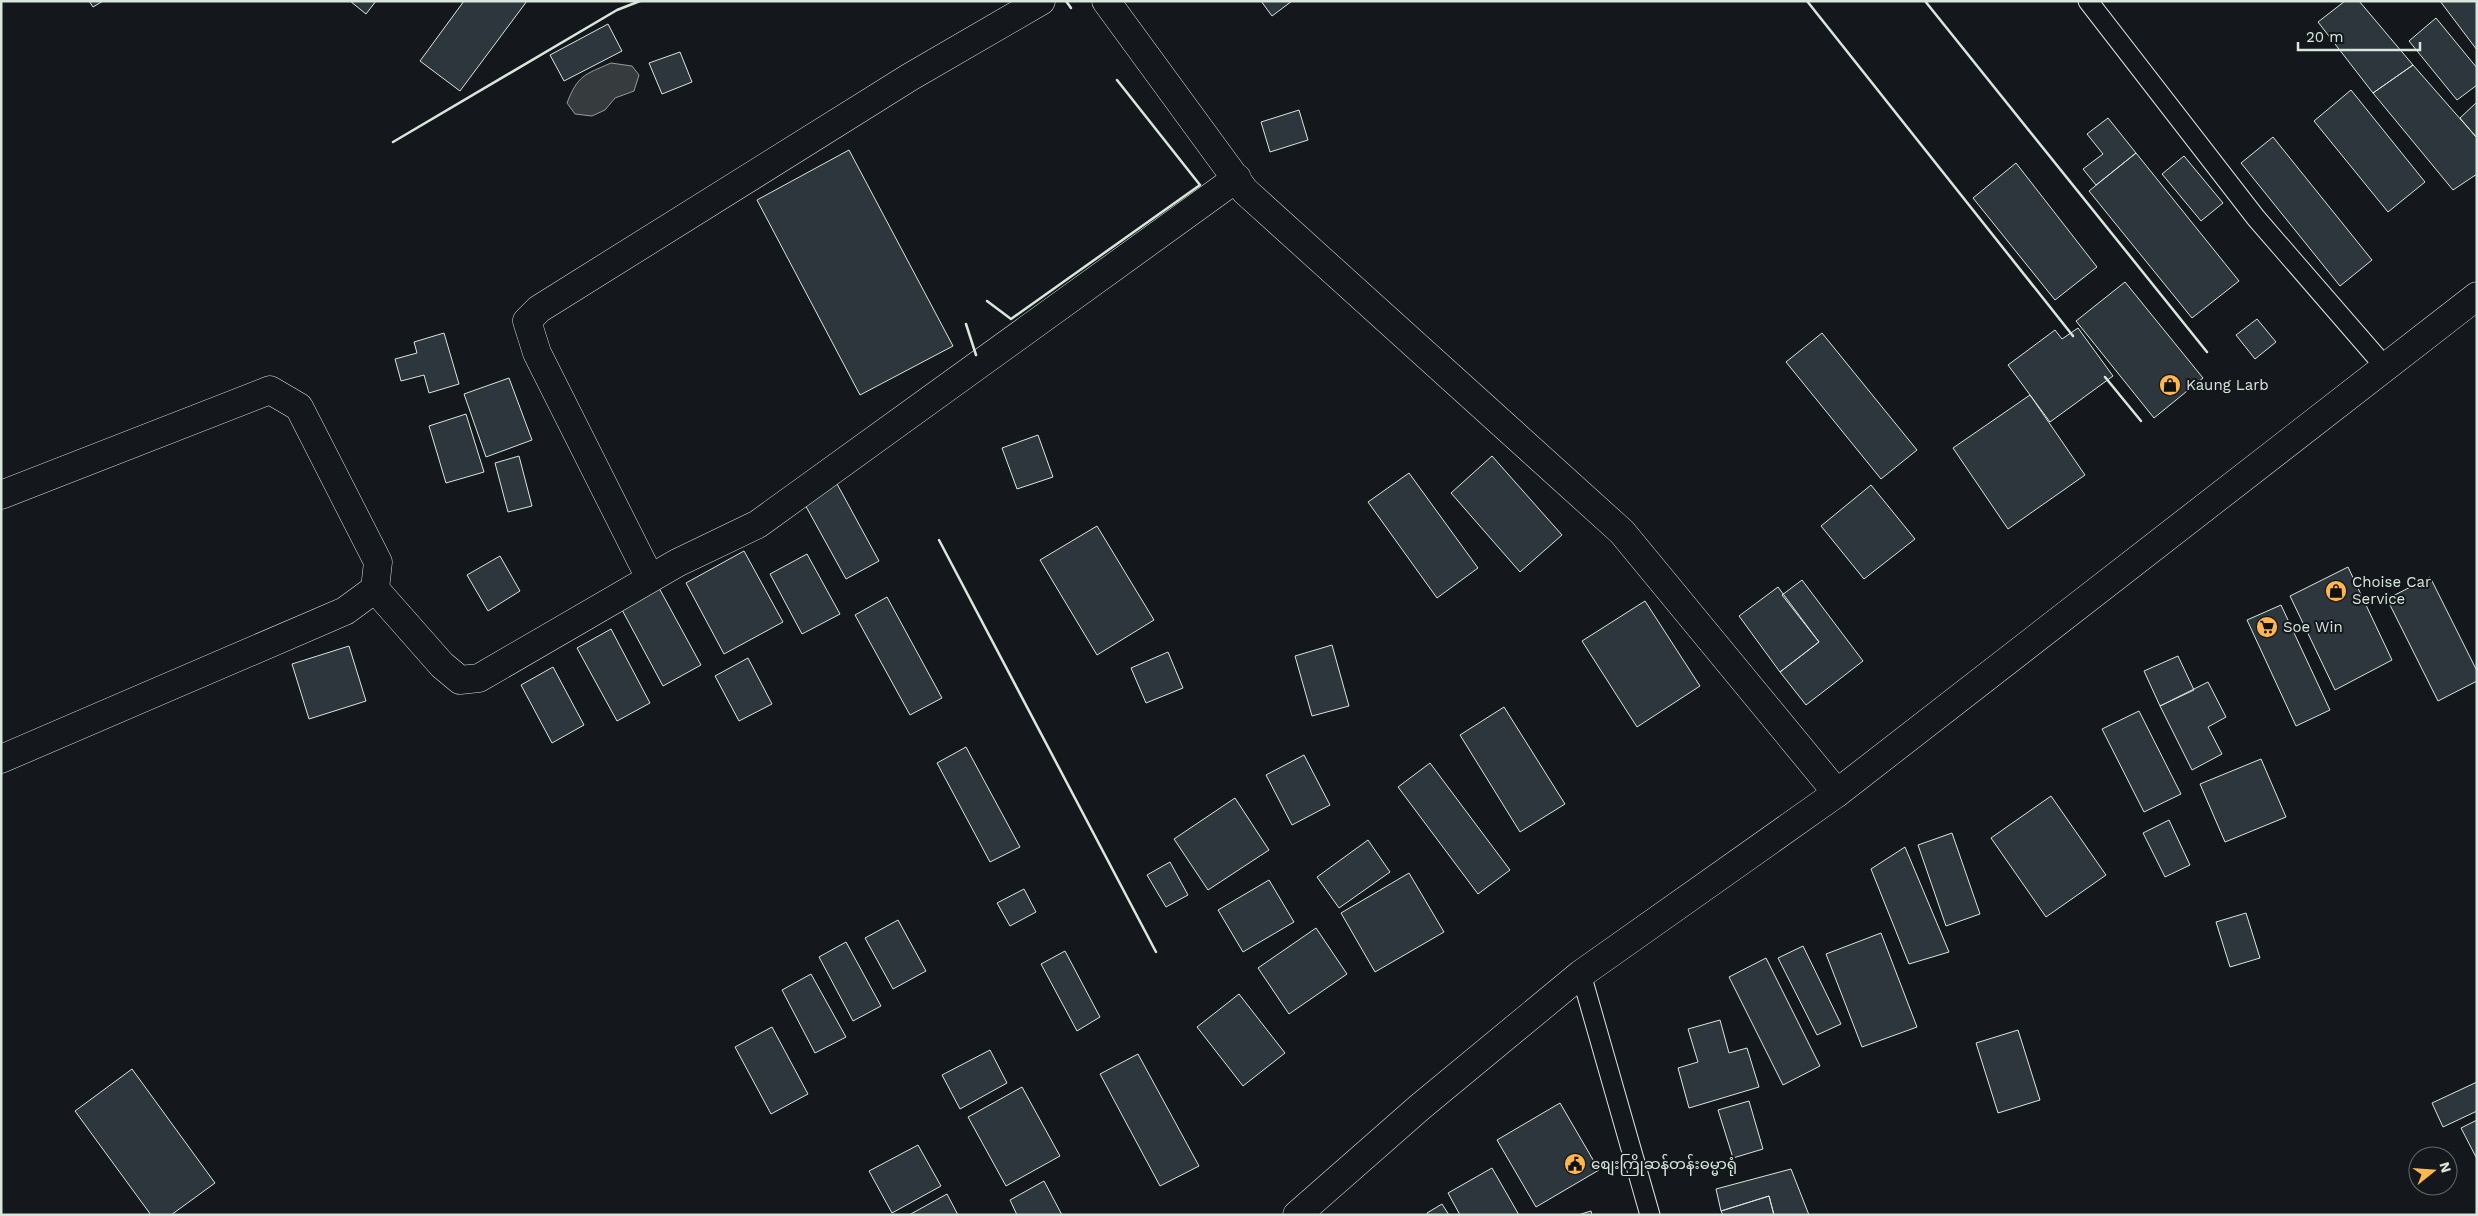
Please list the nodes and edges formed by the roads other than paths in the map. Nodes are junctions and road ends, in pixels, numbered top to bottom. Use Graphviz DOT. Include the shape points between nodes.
graph roads {
  1 [pos="1041,1"];
  2 [pos="1106,1"];
  3 [pos="2088,1"];
  4 [pos="1237,178"];
  5 [pos="2477,296"];
  6 [pos="2386,368"];
  7 [pos="1,495"];
  8 [pos="650,578"];
  9 [pos="375,588"];
  10 [pos="1,759"];
  11 [pos="1837,793"];
  12 [pos="1581,974"];
  13 [pos="1300,1214"];
  14 [pos="1650,1215"];
  1 -- 8 [label="main road" via="910,77 540,309 527,321 537,353"];
  2 -- 4 [label="main road"];
  3 -- 6 [label="lane" via="2256,218"];
  4 -- 8 [label="main road" via="758,524"];
  4 -- 11 [label="main road" via="1245,191 1622,532"];
  5 -- 6 [label="main road"];
  6 -- 11 [label="main road"];
  7 -- 9 [label="main road" via="270,390 299,407 378,562"];
  8 -- 9 [label="main road" via="479,678 460,680 442,665"];
  9 -- 10 [label="main road" via="345,611"];
  11 -- 12 [label="main road"];
  12 -- 13 [label="main road" via="1420,1107"];
  12 -- 14 [label="lane"];
}
